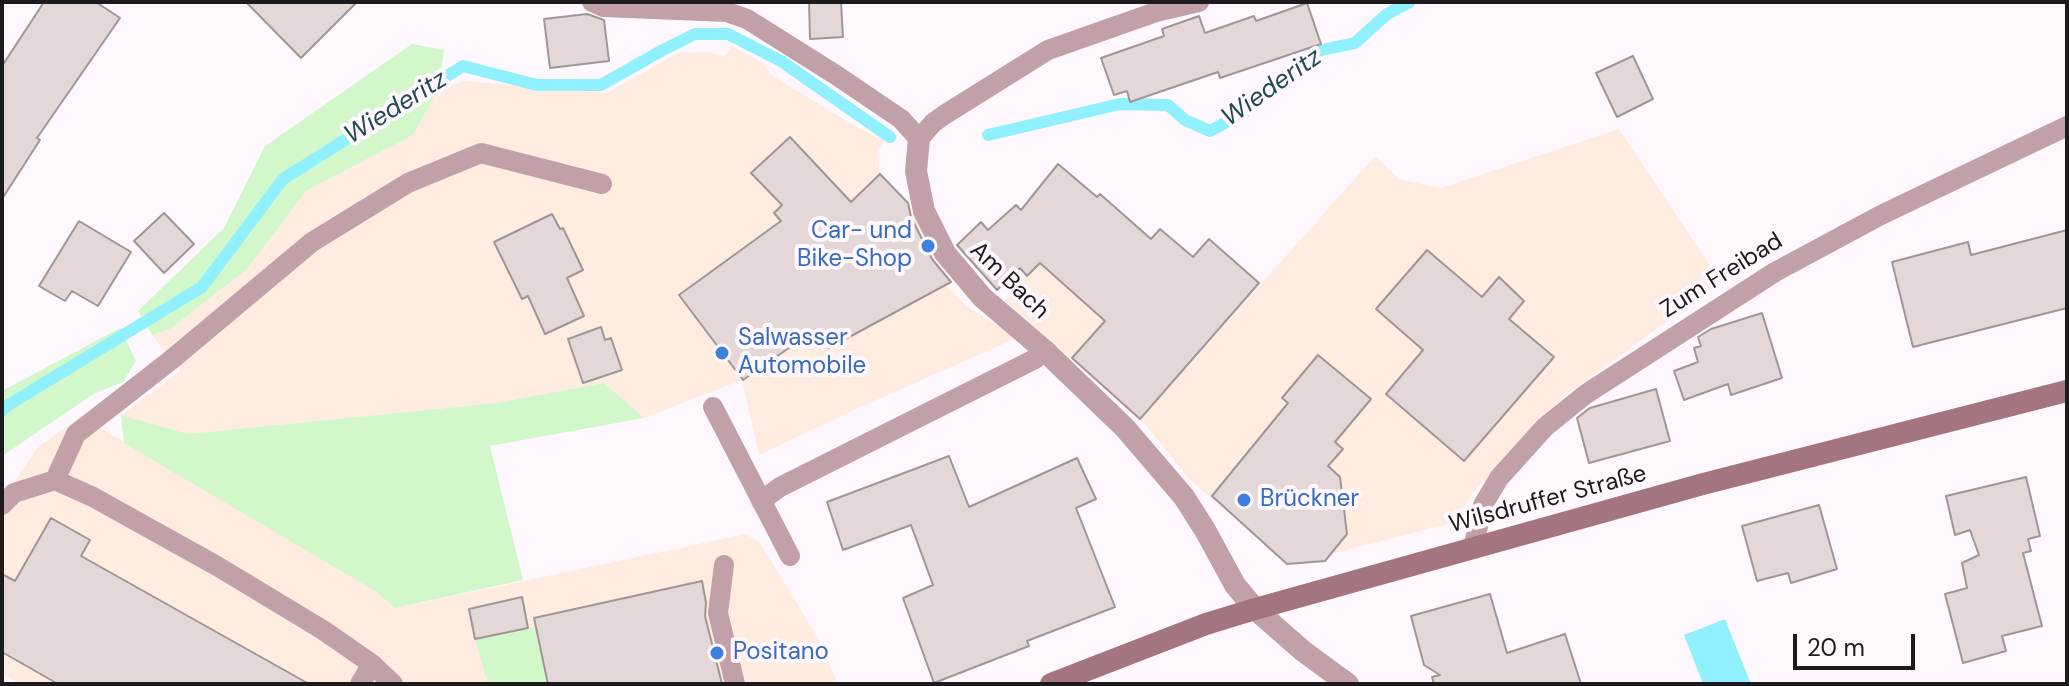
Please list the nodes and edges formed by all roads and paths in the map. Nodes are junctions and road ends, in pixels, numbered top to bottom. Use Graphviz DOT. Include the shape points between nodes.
graph roads {
  1 [pos="592,2"];
  2 [pos="1199,2"];
  3 [pos="2067,126"];
  4 [pos="919,139"];
  5 [pos="602,184"];
  6 [pos="1035,359"];
  7 [pos="2067,391"];
  8 [pos="713,407"];
  9 [pos="55,480"];
  10 [pos="761,501"];
  11 [pos="2,505"];
  12 [pos="1473,548"];
  13 [pos="790,556"];
  14 [pos="724,565"];
  15 [pos="1255,609"];
  16 [pos="372,664"];
  17 [pos="360,684"];
  18 [pos="393,684"];
  19 [pos="735,684"];
  20 [pos="1051,684"];
  21 [pos="1348,684"];
  1 -- 4 [label="lane" via="603,7 727,12 747,19 901,119"];
  2 -- 4 [label="lane" via="1048,50 944,115"];
  3 -- 12 [label="lane, Zum Freibad" via="1775,272 1586,394 1545,427 1499,478 1483,505"];
  4 -- 15 [label="street, Am Bach" via="916,171 924,211 945,253 982,297 1125,428 1184,497 1235,585"];
  5 -- 9 [label="lane" via="481,153 408,183 312,242 76,434"];
  6 -- 10 [label="lane"];
  7 -- 12 [label="main road, Wilsdruffer Straße"];
  8 -- 10 [label="lane"];
  9 -- 11 [label="lane" via="14,493"];
  9 -- 16 [label="lane" via="217,566"];
  10 -- 13 [label="lane"];
  12 -- 15 [label="main road, Wilsdruffer Straße"];
  14 -- 19 [label="lane" via="718,613"];
  15 -- 20 [label="main road, Wilsdruffer Straße"];
  15 -- 21 [label="street, Am Bach"];
  16 -- 17 [label="lane"];
  16 -- 18 [label="lane"];
}
